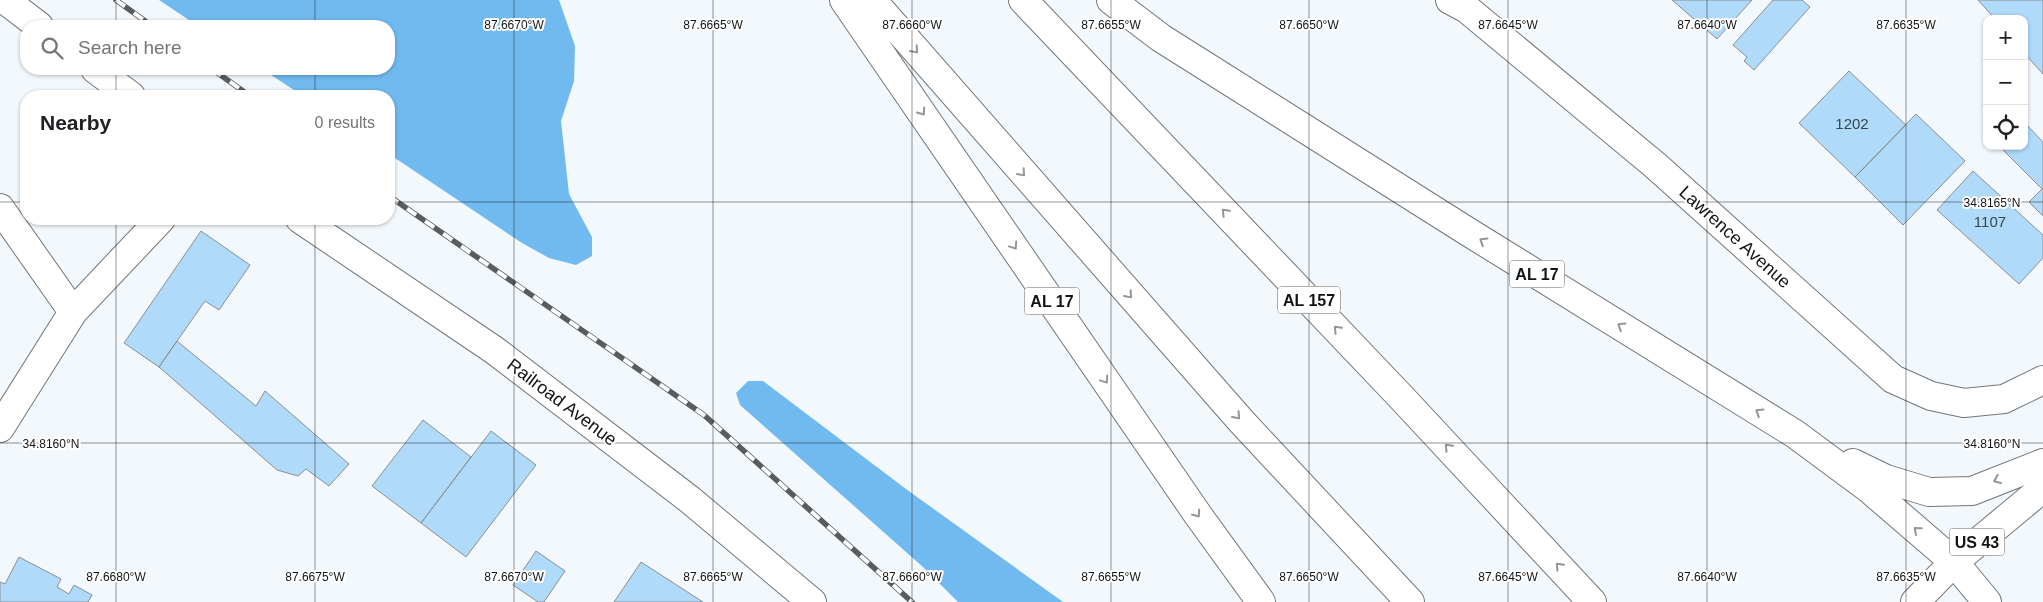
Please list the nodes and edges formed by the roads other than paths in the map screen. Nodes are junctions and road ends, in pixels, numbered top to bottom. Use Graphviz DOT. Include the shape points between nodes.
graph roads {
  1 [pos="5,0"];
  2 [pos="844,0"];
  3 [pos="872,0"];
  4 [pos="1023,0"];
  5 [pos="1111,0"];
  6 [pos="1450,0"];
  7 [pos="31,20"];
  8 [pos="103,75"];
  9 [pos="123,90"];
  10 [pos="0,208"];
  11 [pos="155,225"];
  12 [pos="309,225"];
  13 [pos="73,312"];
  14 [pos="2043,380"];
  15 [pos="0,428"];
  16 [pos="1795,434"];
  17 [pos="2043,463"];
  18 [pos="2043,488"];
  19 [pos="1954,562"];
  20 [pos="812,602"];
  21 [pos="1261,602"];
  22 [pos="1410,602"];
  23 [pos="1592,602"];
  24 [pos="1916,602"];
  25 [pos="1987,602"];
  1 -- 7 [label="main road"];
  2 -- 21 [label="main road, AL 17, one-way"];
  3 -- 22 [label="main road, one-way" via="1242,422"];
  23 -- 4 [label="main road, AL 157, one-way"];
  16 -- 5 [label="main road, AL 17, one-way" via="1170,44"];
  6 -- 14 [label="main road, Lawrence Avenue" via="1467,10 1656,166 1893,379 1931,396 1964,403 2004,399"];
  8 -- 9 [label="main road"];
  10 -- 13 [label="main road"];
  11 -- 13 [label="main road"];
  12 -- 20 [label="main road, Railroad Avenue" via="494,350 689,499"];
  13 -- 15 [label="main road"];
  17 -- 16 [label="main road, one-way" via="1972,491 1929,492 1886,479"];
  19 -- 16 [label="main road, AL 17, one-way" via="1868,488"];
  18 -- 19 [label="main road, US 43"];
  19 -- 24 [label="main road, US 43"];
  19 -- 25 [label="main road, AL 17"];
}
